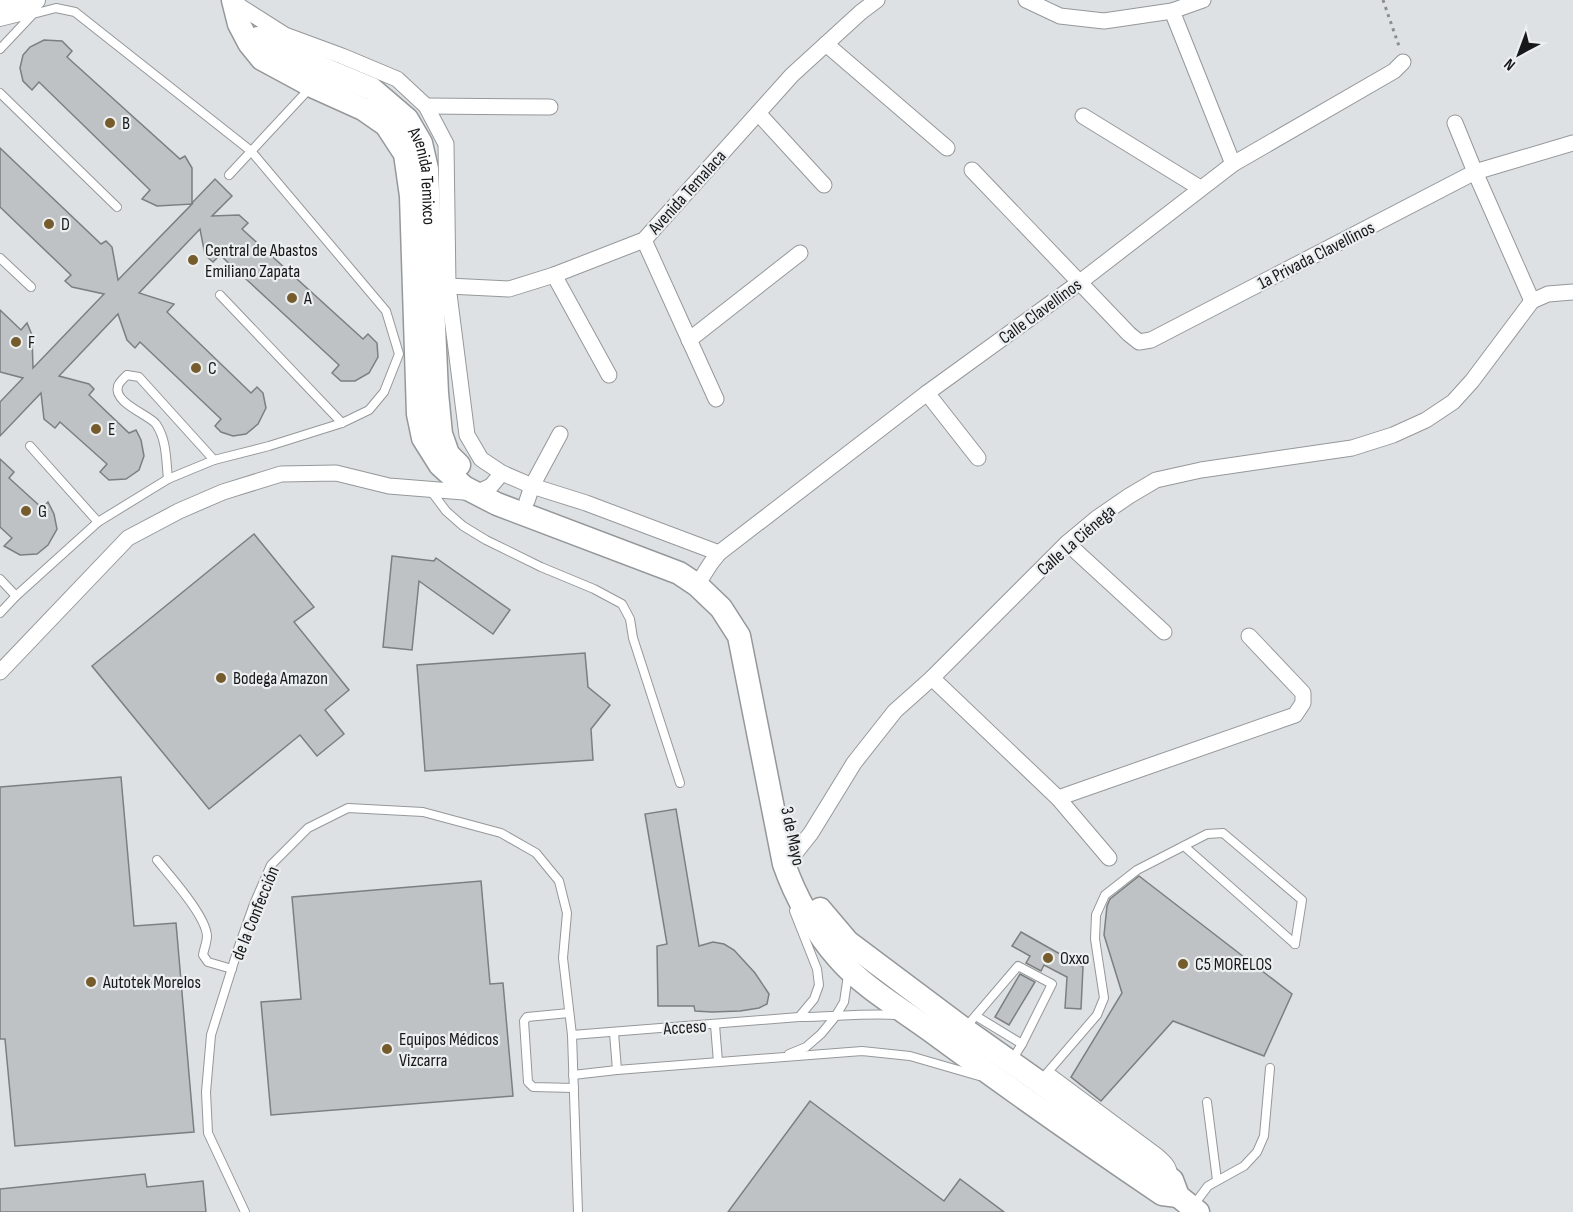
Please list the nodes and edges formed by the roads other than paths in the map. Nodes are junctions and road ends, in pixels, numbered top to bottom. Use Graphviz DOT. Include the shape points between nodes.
graph roads {
  1 [pos="877,0"];
  2 [pos="1026,0"];
  3 [pos="1203,0"];
  4 [pos="34,7"];
  5 [pos="0,9"];
  6 [pos="235,9"];
  7 [pos="1172,11"];
  8 [pos="0,22"];
  9 [pos="826,44"];
  10 [pos="0,49"];
  11 [pos="1403,62"];
  12 [pos="318,78"];
  13 [pos="0,93"];
  14 [pos="426,106"];
  15 [pos="550,107"];
  16 [pos="758,113"];
  17 [pos="1083,116"];
  18 [pos="1455,123"];
  19 [pos="1573,143"];
  20 [pos="947,147"];
  21 [pos="251,151"];
  22 [pos="1233,164"];
  23 [pos="972,170"];
  24 [pos="1475,172"];
  25 [pos="229,175"];
  26 [pos="824,185"];
  27 [pos="1200,188"];
  28 [pos="117,207"];
  29 [pos="644,240"];
  30 [pos="800,253"];
  31 [pos="0,258"];
  32 [pos="554,275"];
  33 [pos="1080,282"];
  34 [pos="448,286"];
  35 [pos="31,287"];
  36 [pos="1573,292"];
  37 [pos="220,295"];
  38 [pos="1532,302"];
  39 [pos="689,340"];
  40 [pos="609,375"];
  41 [pos="927,393"];
  42 [pos="716,399"];
  43 [pos="342,423"];
  44 [pos="560,434"];
  45 [pos="30,446"];
  46 [pos="448,454"];
  47 [pos="978,458"];
  48 [pos="214,460"];
  49 [pos="168,479"];
  50 [pos="490,484"];
  51 [pos="430,490"];
  52 [pos="530,494"];
  53 [pos="98,522"];
  54 [pos="1067,543"];
  55 [pos="719,554"];
  56 [pos="0,579"];
  57 [pos="700,580"];
  58 [pos="16,596"];
  59 [pos="0,613"];
  60 [pos="1164,632"];
  61 [pos="1249,636"];
  62 [pos="0,672"];
  63 [pos="932,678"];
  64 [pos="680,783"];
  65 [pos="1058,798"];
  66 [pos="1184,846"];
  67 [pos="1109,858"];
  68 [pos="158,860"];
  69 [pos="790,866"];
  70 [pos="848,955"];
  71 [pos="232,969"];
  72 [pos="569,1013"];
  73 [pos="927,1015"];
  74 [pos="799,1017"];
  75 [pos="836,1017"];
  76 [pos="715,1025"];
  77 [pos="962,1029"];
  78 [pos="614,1033"];
  79 [pos="572,1035"];
  80 [pos="1016,1053"];
  81 [pos="783,1058"];
  82 [pos="718,1062"];
  83 [pos="1270,1068"];
  84 [pos="617,1070"];
  85 [pos="573,1075"];
  86 [pos="1044,1077"];
  87 [pos="998,1081"];
  88 [pos="574,1088"];
  89 [pos="1020,1096"];
  90 [pos="1207,1102"];
  91 [pos="1217,1180"];
  92 [pos="1180,1198"];
  93 [pos="244,1212"];
  94 [pos="578,1212"];
  1 -- 9 [label="street, Avenida Temalaca"];
  2 -- 7 [label="street" via="1060,16 1104,21"];
  3 -- 7 [label="street"];
  4 -- 5 [label="street"];
  4 -- 8 [label="lane"];
  4 -- 10 [label="lane"];
  4 -- 21 [label="lane" via="75,12"];
  6 -- 12 [label="main road, Avenida Temixco" via="274,48"];
  6 -- 14 [label="street" via="285,35 397,79"];
  7 -- 22 [label="street"];
  9 -- 16 [label="street, Avenida Temalaca"];
  9 -- 20 [label="street"];
  11 -- 22 [label="street, Calle Clavellinos" via="1394,71"];
  12 -- 21 [label="lane"];
  12 -- 46 [label="main road, Avenida Temixco" via="372,89 407,119 421,143 427,169 437,393 441,434"];
  12 -- 50 [label="main road" via="386,125 405,154 411,196 418,414 423,438 440,465 464,487"];
  13 -- 28 [label="lane"];
  14 -- 15 [label="street"];
  14 -- 34 [label="street" via="446,144"];
  16 -- 26 [label="street"];
  16 -- 29 [label="street, Avenida Temalaca"];
  17 -- 27 [label="street"];
  18 -- 24 [label="street"];
  19 -- 24 [label="street, 1a Privada Clavellinos"];
  21 -- 25 [label="lane"];
  21 -- 43 [label="lane" via="386,311 399,354 384,392 369,410"];
  22 -- 27 [label="street, Calle Clavellinos"];
  23 -- 33 [label="street, 1a Privada Clavellinos"];
  24 -- 33 [label="street, 1a Privada Clavellinos" via="1151,340 1139,342 1129,334"];
  24 -- 38 [label="street"];
  27 -- 33 [label="street, Calle Clavellinos"];
  29 -- 32 [label="street, Avenida Temalaca"];
  29 -- 39 [label="street"];
  30 -- 39 [label="street"];
  31 -- 35 [label="lane"];
  32 -- 34 [label="street, Avenida Temalaca" via="509,289"];
  32 -- 40 [label="street"];
  33 -- 41 [label="street, Calle Clavellinos"];
  34 -- 50 [label="street" via="467,435"];
  36 -- 38 [label="street" via="1548,294"];
  37 -- 43 [label="lane"];
  38 -- 54 [label="street, Calle La Ciénega" via="1472,381 1453,402 1426,420 1352,448 1156,480 1096,518"];
  39 -- 42 [label="street"];
  41 -- 47 [label="street"];
  41 -- 55 [label="street, Calle Clavellinos"];
  43 -- 48 [label="lane"];
  44 -- 52 [label="street"];
  45 -- 53 [label="lane"];
  46 -- 50 [label="main road, 3 de Mayo" via="463,470"];
  48 -- 49 [label="lane"];
  48 -- 49 [label="lane" via="139,376 127,375 118,384 118,392 125,403 155,423 164,441"];
  49 -- 53 [label="lane"];
  50 -- 51 [label="street"];
  50 -- 52 [label="main road, 3 de Mayo"];
  50 -- 57 [label="main road" via="497,504"];
  51 -- 62 [label="street" via="389,486 336,473 281,474 223,492 128,538"];
  51 -- 64 [label="lane" via="462,526 622,604"];
  52 -- 55 [label="street" via="586,503"];
  52 -- 57 [label="main road, 3 de Mayo" via="663,554"];
  53 -- 58 [label="lane"];
  54 -- 60 [label="street"];
  54 -- 63 [label="street, Calle La Ciénega"];
  55 -- 57 [label="street, Calle Clavellinos"];
  56 -- 58 [label="lane"];
  57 -- 69 [label="main road, 3 de Mayo" via="723,593 743,621 756,654"];
  58 -- 59 [label="lane"];
  61 -- 65 [label="street" via="1303,693 1303,704 1295,715"];
  63 -- 65 [label="street"];
  63 -- 69 [label="street, Calle La Ciénega" via="895,711 854,763"];
  65 -- 67 [label="street"];
  66 -- 66 [label="lane" via="1226,884 1295,944 1302,900 1223,833 1206,834"];
  66 -- 86 [label="lane" via="1137,870 1105,895 1096,915 1095,939 1104,998 1097,1016"];
  68 -- 71 [label="lane" via="202,921 207,936 203,955 208,962"];
  69 -- 70 [label="main road, 3 de Mayo" via="801,874 814,901 844,939"];
  69 -- 74 [label="lane" via="792,906 817,969 819,985 814,999"];
  70 -- 73 [label="main road, 3 de Mayo"];
  70 -- 73 [label="main road" via="859,978"];
  70 -- 75 [label="lane, Acceso" via="844,1002"];
  71 -- 72 [label="lane, de la Confección" via="271,865 308,828 348,808 423,812 501,833 536,853 558,881 567,913 563,958"];
  71 -- 93 [label="lane, de la Confección" via="212,1035 206,1102 208,1133"];
  72 -- 79 [label="lane, de la Confección"];
  72 -- 88 [label="lane" via="527,1017 524,1021 528,1082 533,1087"];
  73 -- 75 [label="lane, Acceso"];
  73 -- 77 [label="main road, 3 de Mayo"];
  73 -- 77 [label="main road"];
  74 -- 75 [label="lane, Acceso"];
  74 -- 76 [label="lane, Acceso"];
  75 -- 81 [label="lane, Acceso" via="806,1047"];
  76 -- 78 [label="lane, Acceso"];
  76 -- 82 [label="lane"];
  77 -- 80 [label="main road, 3 de Mayo"];
  77 -- 80 [label="lane" via="1018,966 1052,984"];
  77 -- 87 [label="main road"];
  78 -- 79 [label="lane, Acceso"];
  78 -- 84 [label="lane"];
  79 -- 85 [label="lane, de la Confección"];
  80 -- 86 [label="main road, 3 de Mayo"];
  80 -- 87 [label="lane"];
  81 -- 82 [label="lane, Acceso"];
  81 -- 87 [label="lane, Acceso" via="862,1051 910,1056"];
  82 -- 84 [label="lane, Acceso"];
  83 -- 91 [label="lane" via="1264,1136 1257,1152 1244,1167"];
  84 -- 85 [label="lane, Acceso"];
  85 -- 88 [label="lane, de la Confección"];
  86 -- 89 [label="lane"];
  86 -- 92 [label="main road, 3 de Mayo"];
  87 -- 89 [label="main road"];
  88 -- 94 [label="lane, de la Confección"];
  89 -- 92 [label="main road"];
  90 -- 91 [label="lane"];
  91 -- 92 [label="lane"];
}
